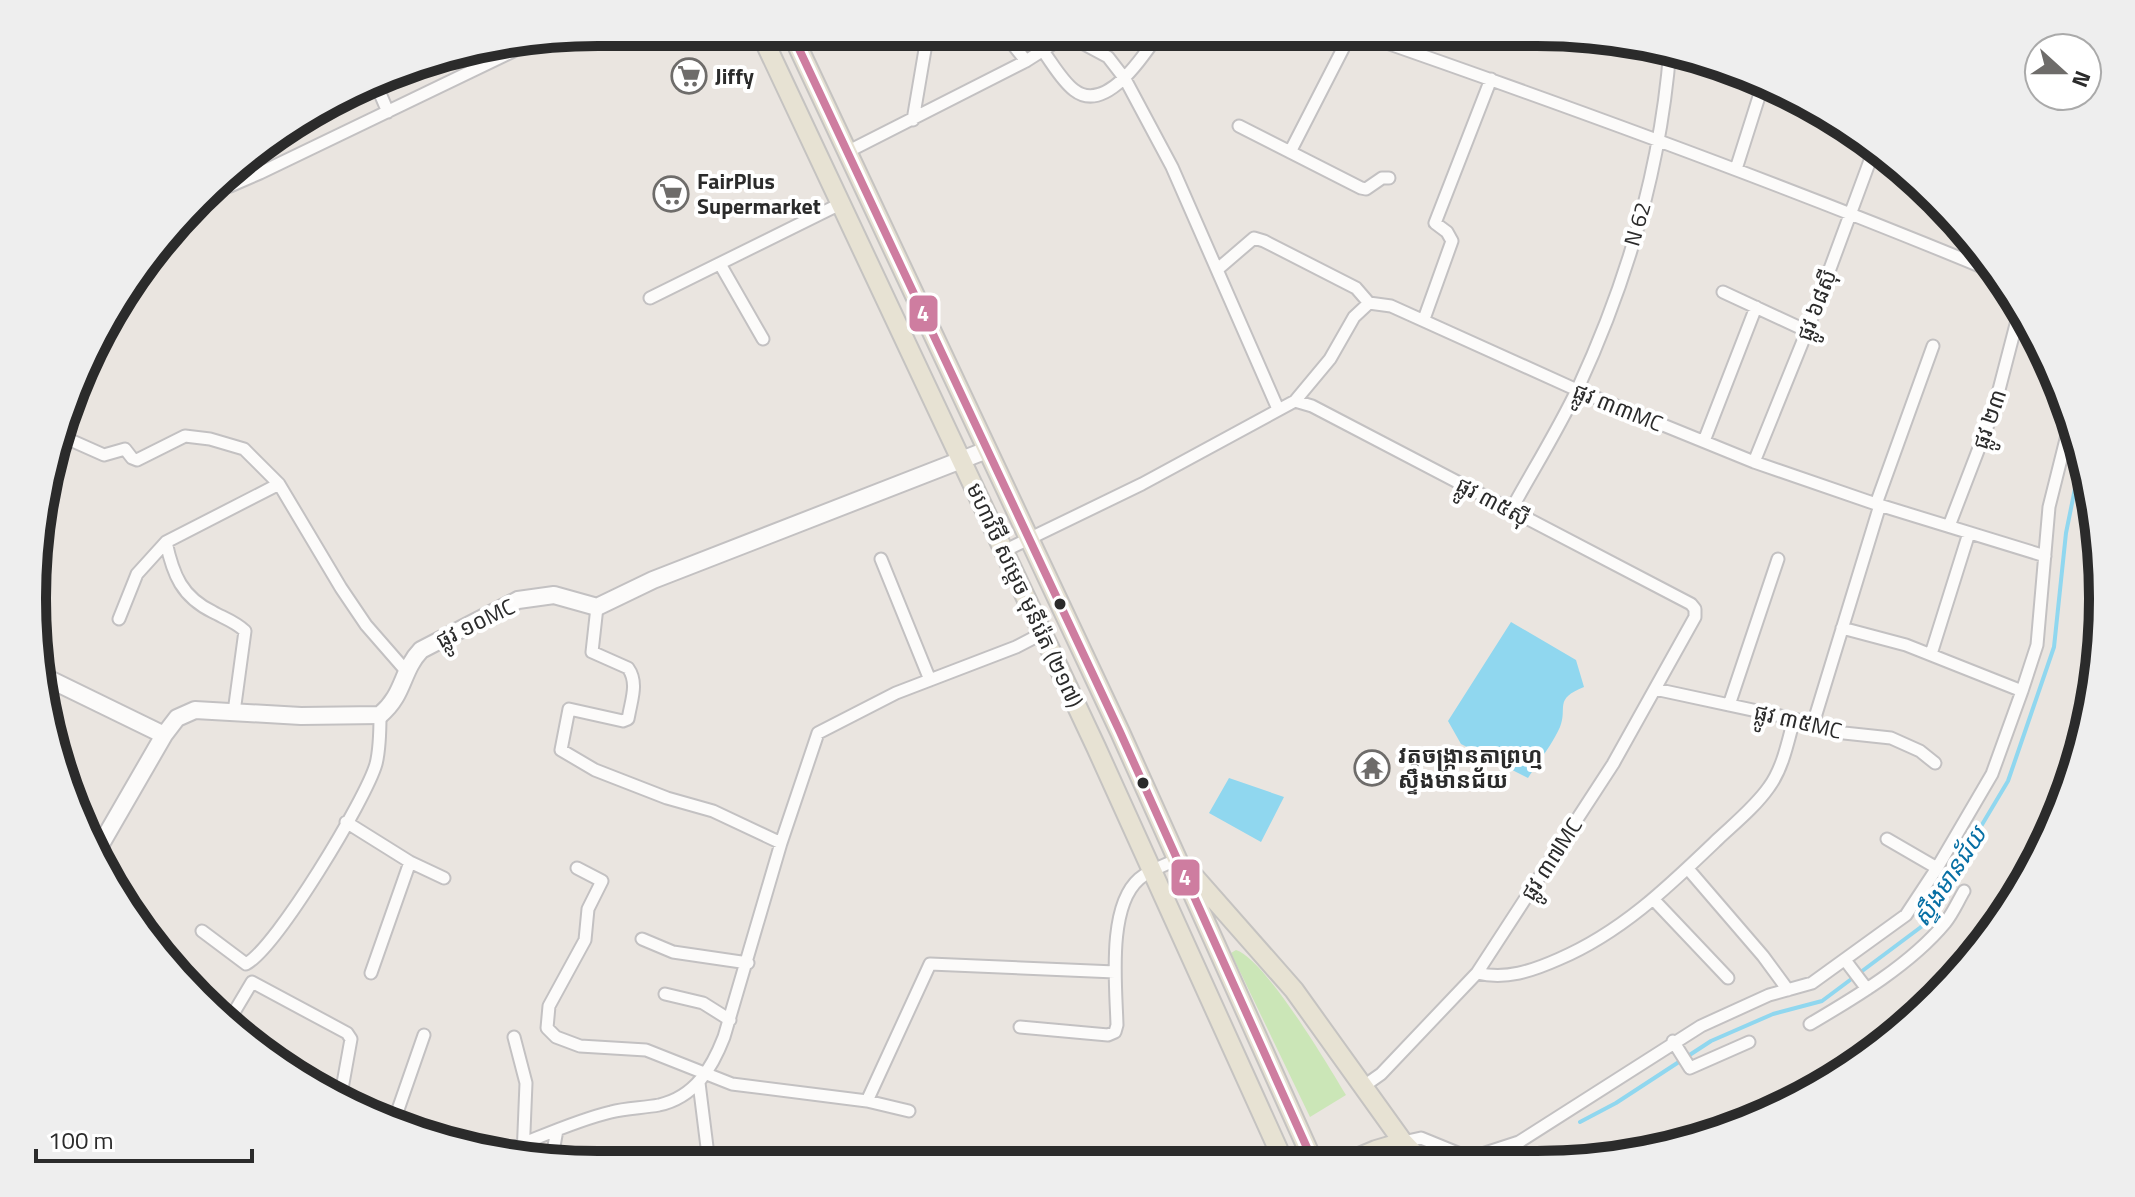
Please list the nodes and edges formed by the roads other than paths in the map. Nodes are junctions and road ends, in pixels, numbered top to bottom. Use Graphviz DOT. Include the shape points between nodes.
graph roads {
  1 [pos="767,46"];
  2 [pos="798,46"];
  3 [pos="926,46"];
  4 [pos="1014,46"];
  5 [pos="1050,46"];
  6 [pos="1087,46"];
  7 [pos="1151,46"];
  8 [pos="1344,46"];
  9 [pos="1396,46"];
  10 [pos="1043,51"];
  11 [pos="507,54"];
  12 [pos="482,59"];
  13 [pos="1026,61"];
  14 [pos="1668,63"];
  15 [pos="485,65"];
  16 [pos="1125,79"];
  17 [pos="1491,79"];
  18 [pos="379,92"];
  19 [pos="1760,93"];
  20 [pos="388,112"];
  21 [pos="913,120"];
  22 [pos="1239,126"];
  23 [pos="1659,139"];
  24 [pos="847,152"];
  25 [pos="1290,152"];
  26 [pos="1871,158"];
  27 [pos="1736,169"];
  28 [pos="1389,178"];
  29 [pos="232,185"];
  30 [pos="840,204"];
  31 [pos="1851,212"];
  32 [pos="720,264"];
  33 [pos="1977,265"];
  34 [pos="1219,268"];
  35 [pos="1723,292"];
  36 [pos="650,298"];
  37 [pos="1369,303"];
  38 [pos="1756,307"];
  39 [pos="1424,319"];
  40 [pos="2016,324"];
  41 [pos="1807,331"];
  42 [pos="763,339"];
  43 [pos="1933,346"];
  44 [pos="1577,390"];
  45 [pos="1295,401"];
  46 [pos="1278,409"];
  47 [pos="70,440"];
  48 [pos="1704,441"];
  49 [pos="2066,441"];
  50 [pos="987,450"];
  51 [pos="962,462"];
  52 [pos="1754,462"];
  53 [pos="279,484"];
  54 [pos="1878,504"];
  55 [pos="1511,510"];
  56 [pos="1949,526"];
  57 [pos="1969,533"];
  58 [pos="1030,539"];
  59 [pos="166,542"];
  60 [pos="1004,551"];
  61 [pos="2045,556"];
  62 [pos="881,559"];
  63 [pos="1778,559"];
  64 [pos="1691,604"];
  65 [pos="597,607"];
  66 [pos="119,619"];
  67 [pos="1842,628"];
  68 [pos="1043,633"];
  69 [pos="1931,654"];
  70 [pos="407,672"];
  71 [pos="930,680"];
  72 [pos="53,681"];
  73 [pos="1655,689"];
  74 [pos="2022,691"];
  75 [pos="1729,705"];
  76 [pos="234,712"];
  77 [pos="380,715"];
  78 [pos="1794,719"];
  79 [pos="1813,724"];
  80 [pos="164,735"];
  81 [pos="1935,763"];
  82 [pos="346,822"];
  83 [pos="1887,839"];
  84 [pos="102,842"];
  85 [pos="781,843"];
  86 [pos="1178,859"];
  87 [pos="410,862"];
  88 [pos="577,868"];
  89 [pos="1937,868"];
  90 [pos="1689,870"];
  91 [pos="1154,871"];
  92 [pos="444,878"];
  93 [pos="1964,891"];
  94 [pos="1654,900"];
  95 [pos="202,931"];
  96 [pos="642,939"];
  97 [pos="748,963"];
  98 [pos="246,964"];
  99 [pos="1848,964"];
  100 [pos="1115,972"];
  101 [pos="371,973"];
  102 [pos="1477,973"];
  103 [pos="1728,978"];
  104 [pos="252,982"];
  105 [pos="1864,986"];
  106 [pos="1788,990"];
  107 [pos="665,994"];
  108 [pos="233,1013"];
  109 [pos="730,1020"];
  110 [pos="1810,1024"];
  111 [pos="1020,1027"];
  112 [pos="424,1035"];
  113 [pos="514,1037"];
  114 [pos="1749,1042"];
  115 [pos="1675,1045"];
  116 [pos="707,1072"];
  117 [pos="699,1083"];
  118 [pos="1364,1086"];
  119 [pos="342,1088"];
  120 [pos="867,1101"];
  121 [pos="909,1111"];
  122 [pos="397,1113"];
  123 [pos="557,1130"];
  124 [pos="525,1141"];
  125 [pos="1403,1142"];
  126 [pos="517,1145"];
  127 [pos="524,1146"];
  128 [pos="553,1149"];
  129 [pos="708,1151"];
  130 [pos="1279,1151"];
  131 [pos="1309,1151"];
  132 [pos="1374,1151"];
  133 [pos="1412,1151"];
  134 [pos="1449,1151"];
  135 [pos="1495,1151"];
  1 -- 30 [label="main road, មហាវិថី សម្តេច មុនីរ៉េត (២១៧)"];
  2 -- 24 [label="main road, មហាវិថី សម្តេច មុនីរ៉េត (២១៧)"];
  3 -- 21 [label="street"];
  4 -- 13 [label="street"];
  5 -- 10 [label="street"];
  6 -- 16 [label="street" via="1108,57"];
  7 -- 16 [label="street"];
  8 -- 25 [label="street"];
  9 -- 17 [label="street"];
  10 -- 13 [label="street"];
  10 -- 16 [label="street" via="1074,91 1096,95"];
  11 -- 15 [label="street"];
  12 -- 15 [label="street"];
  13 -- 21 [label="street"];
  14 -- 23 [label="street, N 62"];
  15 -- 20 [label="street"];
  16 -- 34 [label="street"];
  17 -- 23 [label="street"];
  17 -- 39 [label="street" via="1435,223 1452,241"];
  18 -- 20 [label="street"];
  19 -- 27 [label="street"];
  20 -- 29 [label="street"];
  21 -- 24 [label="street"];
  22 -- 25 [label="street"];
  23 -- 27 [label="street"];
  23 -- 44 [label="street, N 62" via="1612,309"];
  24 -- 50 [label="main road, មហាវិថី សម្តេច មុនីរ៉េត (២១៧)"];
  25 -- 28 [label="street" via="1361,188"];
  26 -- 31 [label="street, ផ្លូវ ៦៨ស៊ី"];
  27 -- 31 [label="street"];
  30 -- 32 [label="street"];
  30 -- 51 [label="main road, មហាវិថី សម្តេច មុនីរ៉េត (២១៧)"];
  31 -- 33 [label="street"];
  31 -- 41 [label="street, ផ្លូវ ៦៨ស៊ី"];
  32 -- 36 [label="street"];
  32 -- 42 [label="street"];
  34 -- 37 [label="street, ផ្លូវ ៣៣MC" via="1254,238 1356,288"];
  34 -- 46 [label="street"];
  35 -- 38 [label="street"];
  37 -- 39 [label="street, ផ្លូវ ៣៣MC"];
  37 -- 45 [label="street"];
  38 -- 41 [label="street"];
  38 -- 48 [label="street"];
  39 -- 44 [label="street, ផ្លូវ ៣៣MC"];
  40 -- 56 [label="street, ផ្លូវ ២៣" via="1994,409"];
  41 -- 52 [label="street, ផ្លូវ ៦៨ស៊ី"];
  43 -- 54 [label="street"];
  44 -- 48 [label="street, ផ្លូវ ៣៣MC"];
  44 -- 55 [label="street, N 62"];
  45 -- 46 [label="street"];
  45 -- 55 [label="street, ផ្លូវ ៣៥ស៊ី"];
  46 -- 58 [label="street"];
  47 -- 53 [label="street" via="104,455 125,449 137,460 185,436 210,439 244,449"];
  48 -- 52 [label="street, ផ្លូវ ៣៣MC"];
  49 -- 61 [label="street" via="2049,507"];
  50 -- 51 [label="street"];
  50 -- 58 [label="main road, មហាវិថី សម្តេច មុនីរ៉េត (២១៧)"];
  51 -- 60 [label="main road, មហាវិថី សម្តេច មុនីរ៉េត (២១៧)"];
  51 -- 65 [label="street" via="653,580"];
  52 -- 54 [label="street, ផ្លូវ ៣៣MC"];
  53 -- 59 [label="street"];
  53 -- 70 [label="street" via="366,625"];
  54 -- 56 [label="street, ផ្លូវ ៣៣MC"];
  54 -- 67 [label="street"];
  55 -- 64 [label="street, ផ្លូវ ៣៥ស៊ី"];
  56 -- 57 [label="street, ផ្លូវ ៣៣MC"];
  57 -- 61 [label="street, ផ្លូវ ៣៣MC"];
  57 -- 69 [label="street"];
  58 -- 60 [label="street"];
  58 -- 86 [label="main road, មហាវិថី សម្តេច មុនីរ៉េត (២១៧)"];
  59 -- 66 [label="street" via="137,574"];
  59 -- 76 [label="street" via="186,594 245,631"];
  60 -- 68 [label="main road, មហាវិថី សម្តេច មុនីរ៉េត (២១៧)"];
  61 -- 74 [label="street" via="2037,645"];
  62 -- 71 [label="street"];
  63 -- 75 [label="street"];
  64 -- 73 [label="street, ផ្លូវ ៣៧MC" via="1695,617"];
  65 -- 70 [label="street, ផ្លូវ ១០MC" via="554,595 518,600 421,650"];
  65 -- 85 [label="street" via="592,652 631,672 628,719 569,709 561,750 595,770 713,811"];
  67 -- 69 [label="street"];
  67 -- 79 [label="street"];
  68 -- 71 [label="street"];
  68 -- 91 [label="main road, មហាវិថី សម្តេច មុនីរ៉េត (២១៧)"];
  69 -- 74 [label="street"];
  70 -- 77 [label="street, ផ្លូវ ១០MC" via="397,698"];
  71 -- 85 [label="street" via="818,733"];
  72 -- 80 [label="street"];
  73 -- 75 [label="street, ផ្លូវ ៣៥MC"];
  73 -- 102 [label="street, ផ្លូវ ៣៧MC" via="1613,764"];
  74 -- 89 [label="street" via="1992,774"];
  75 -- 78 [label="street, ផ្លូវ ៣៥MC"];
  76 -- 77 [label="street"];
  76 -- 80 [label="street" via="195,710 177,718"];
  77 -- 82 [label="street" via="376,763"];
  78 -- 79 [label="street, ផ្លូវ ៣៥MC"];
  78 -- 90 [label="street" via="1771,785"];
  79 -- 81 [label="street, ផ្លូវ ៣៥MC" via="1891,738"];
  80 -- 84 [label="street"];
  82 -- 87 [label="street"];
  82 -- 98 [label="street" via="308,890 263,950"];
  83 -- 89 [label="street"];
  85 -- 97 [label="street"];
  86 -- 91 [label="street"];
  86 -- 118 [label="main road" via="1294,990"];
  86 -- 131 [label="main road, មហាវិថី សម្តេច មុនីរ៉េត (២១៧)"];
  87 -- 92 [label="street"];
  87 -- 101 [label="street"];
  88 -- 116 [label="street" via="599,878 601,886 588,909 585,940 549,1006 547,1028 580,1046 646,1050"];
  89 -- 99 [label="street" via="1906,915"];
  90 -- 94 [label="street"];
  90 -- 106 [label="street"];
  91 -- 100 [label="street" via="1140,877 1123,907"];
  91 -- 130 [label="main road, មហាវិថី សម្តេច មុនីរ៉េត (២១៧)"];
  93 -- 105 [label="street" via="1928,941"];
  94 -- 102 [label="street" via="1586,948 1532,971 1495,977"];
  94 -- 103 [label="street"];
  95 -- 98 [label="street"];
  96 -- 97 [label="street" via="673,952"];
  97 -- 109 [label="street"];
  98 -- 104 [label="street" via="243,973"];
  99 -- 105 [label="street"];
  99 -- 106 [label="street"];
  100 -- 111 [label="street" via="1115,1032"];
  100 -- 120 [label="street" via="930,964"];
  102 -- 118 [label="street, ផ្លូវ ៣៧MC"];
  104 -- 108 [label="street"];
  104 -- 119 [label="street" via="347,1033 351,1039"];
  105 -- 110 [label="street"];
  106 -- 115 [label="street" via="1715,1020"];
  107 -- 109 [label="street" via="703,1003"];
  109 -- 116 [label="street"];
  112 -- 122 [label="street"];
  113 -- 124 [label="street" via="526,1083"];
  114 -- 115 [label="street" via="1690,1068"];
  115 -- 135 [label="street" via="1519,1142"];
  116 -- 117 [label="street"];
  116 -- 120 [label="street" via="732,1084"];
  117 -- 123 [label="street" via="663,1104 612,1111"];
  117 -- 129 [label="street"];
  118 -- 125 [label="main road"];
  120 -- 121 [label="street"];
  123 -- 124 [label="street"];
  123 -- 128 [label="street"];
  124 -- 126 [label="street"];
  124 -- 127 [label="street"];
  125 -- 132 [label="main road"];
  125 -- 133 [label="main road"];
  125 -- 134 [label="street" via="1421,1138"];
}
